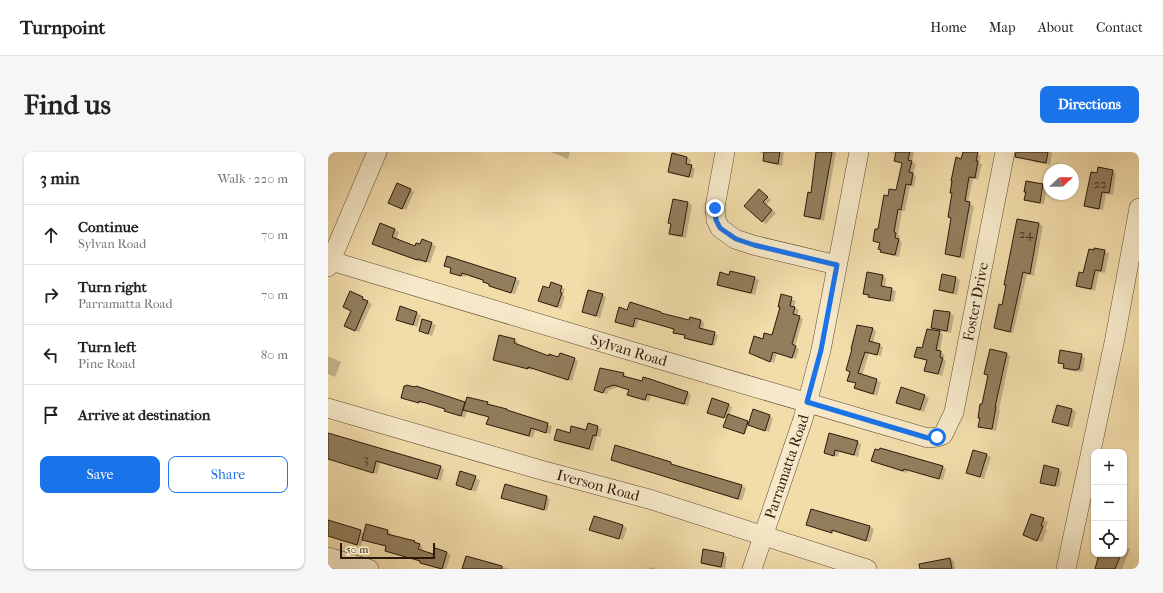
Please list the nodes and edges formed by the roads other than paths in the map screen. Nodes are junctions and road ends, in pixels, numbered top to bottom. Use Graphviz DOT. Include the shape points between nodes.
graph roads {
  1 [pos="377,152"];
  2 [pos="725,152"];
  3 [pos="859,152"];
  4 [pos="1005,152"];
  5 [pos="1139,208"];
  6 [pos="329,264"];
  7 [pos="837,265"];
  8 [pos="807,402"];
  9 [pos="328,408"];
  10 [pos="928,438"];
  11 [pos="763,536"];
  12 [pos="328,557"];
  13 [pos="369,569"];
  14 [pos="752,569"];
  15 [pos="867,569"];
  16 [pos="1066,569"];
  1 -- 6 [label="street"];
  2 -- 7 [label="street" via="715,208 720,228 736,239 754,245"];
  3 -- 7 [label="street, Parramatta Road"];
  4 -- 10 [label="street, Foster Drive" via="954,412 943,435"];
  5 -- 16 [label="street" via="1115,338"];
  6 -- 8 [label="street, Sylvan Road"];
  7 -- 8 [label="street, Parramatta Road" via="821,350"];
  8 -- 10 [label="street, Sylvan Road"];
  8 -- 11 [label="street, Parramatta Road"];
  9 -- 11 [label="street, Iverson Road" via="649,499"];
  11 -- 14 [label="street, Parramatta Road"];
  11 -- 15 [label="street, Iverson Road"];
  12 -- 13 [label="street"];
}
